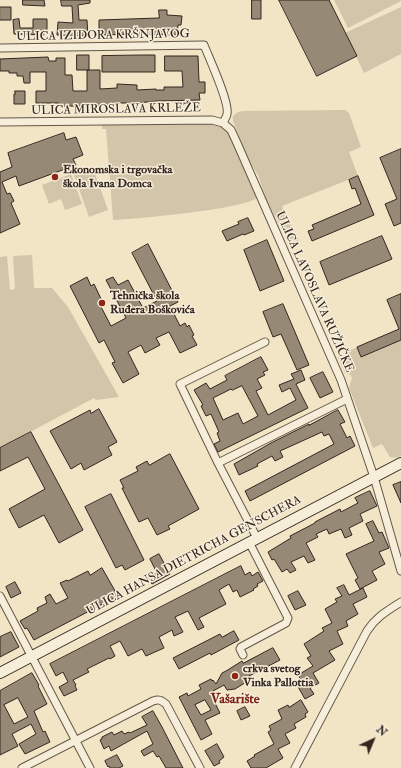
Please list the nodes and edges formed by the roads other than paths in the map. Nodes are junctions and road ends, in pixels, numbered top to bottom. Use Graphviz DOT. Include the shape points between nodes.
graph roads {
  1 [pos="0,48"];
  2 [pos="0,122"];
  3 [pos="223,123"];
  4 [pos="265,342"];
  5 [pos="347,400"];
  6 [pos="218,463"];
  7 [pos="401,463"];
  8 [pos="374,477"];
  9 [pos="253,540"];
  10 [pos="401,571"];
  11 [pos="0,596"];
  12 [pos="401,602"];
  13 [pos="243,655"];
  14 [pos="32,656"];
  15 [pos="0,673"];
  16 [pos="76,740"];
  17 [pos="22,768"];
  18 [pos="90,768"];
  19 [pos="200,768"];
  20 [pos="295,768"];
  1 -- 3 [label="street, ULICA IZIDORA KRŠNJAVOG" via="204,46 227,108"];
  2 -- 3 [label="street, ULICA MIROSLAVA KRLEŽE" via="212,120"];
  3 -- 5 [label="street, ULICA LAVOSLAVA RUŽIČKE" via="237,143 330,355"];
  4 -- 6 [label="street" via="180,384"];
  5 -- 6 [label="street"];
  5 -- 8 [label="street, ULICA LAVOSLAVA RUŽIČKE"];
  6 -- 9 [label="street"];
  7 -- 8 [label="main road, ULICA HANSA DIETRICHA GENSCHERA"];
  8 -- 9 [label="main road, ULICA HANSA DIETRICHA GENSCHERA"];
  8 -- 10 [label="street, ULICA LAVOSLAVA RUŽIČKE"];
  9 -- 13 [label="street" via="288,618 286,622 241,647"];
  9 -- 14 [label="main road, ULICA HANSA DIETRICHA GENSCHERA"];
  11 -- 14 [label="street"];
  12 -- 20 [label="street" via="382,614 367,630"];
  14 -- 15 [label="main road, ULICA HANSA DIETRICHA GENSCHERA"];
  14 -- 16 [label="street"];
  16 -- 17 [label="street"];
  16 -- 18 [label="street"];
  16 -- 19 [label="street" via="153,701 162,700"];
}
